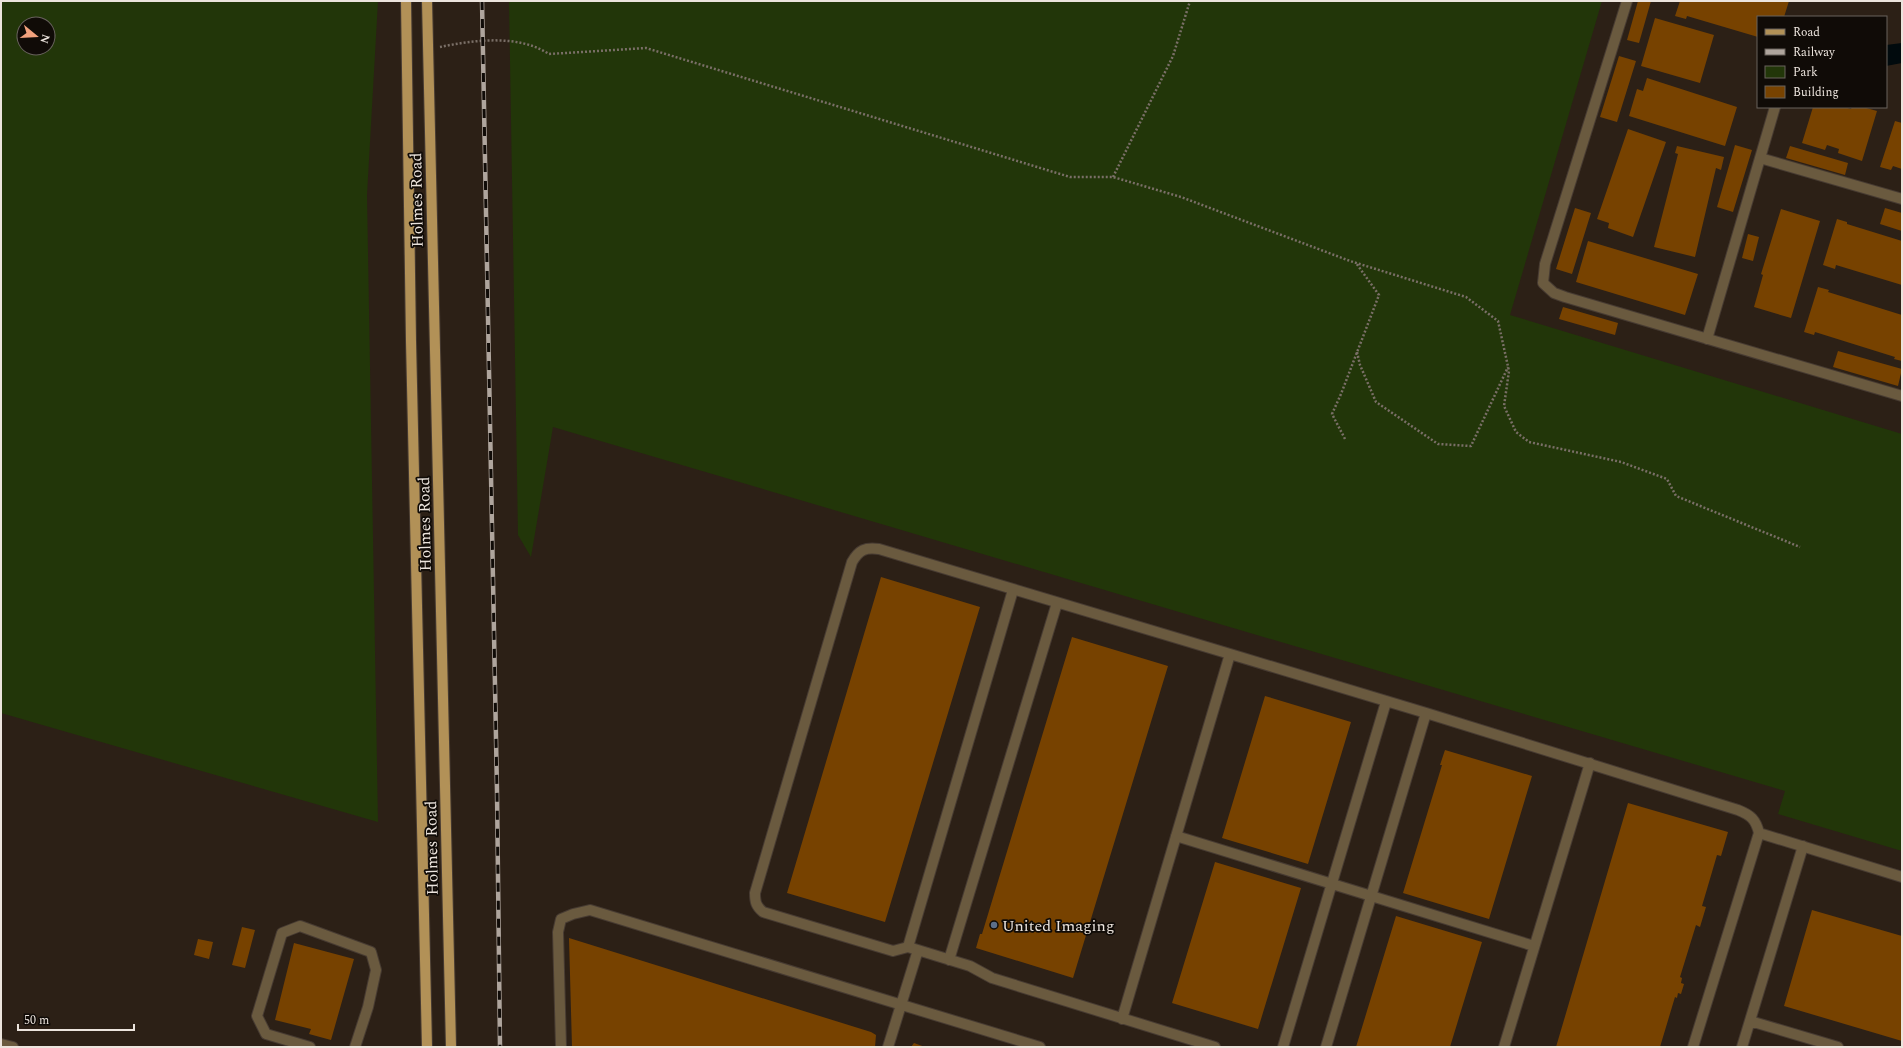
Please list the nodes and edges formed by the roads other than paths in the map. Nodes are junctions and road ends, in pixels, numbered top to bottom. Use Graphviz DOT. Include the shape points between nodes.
graph roads {
  1 [pos="406,1"];
  2 [pos="427,1"];
  3 [pos="1627,1"];
  4 [pos="1775,108"];
  5 [pos="1760,158"];
  6 [pos="1902,199"];
  7 [pos="1707,339"];
  8 [pos="1902,396"];
  9 [pos="1013,590"];
  10 [pos="1057,603"];
  11 [pos="1230,654"];
  12 [pos="1386,702"];
  13 [pos="1426,713"];
  14 [pos="1590,763"];
  15 [pos="1759,833"];
  16 [pos="1176,836"];
  17 [pos="1803,846"];
  18 [pos="1902,877"];
  19 [pos="1331,883"];
  20 [pos="1372,896"];
  21 [pos="1534,946"];
  22 [pos="908,947"];
  23 [pos="918,950"];
  24 [pos="949,960"];
  25 [pos="901,1006"];
  26 [pos="1122,1019"];
  27 [pos="1750,1020"];
  28 [pos="1,1044"];
  29 [pos="13,1047"];
  30 [pos="310,1047"];
  31 [pos="355,1047"];
  32 [pos="427,1047"];
  33 [pos="451,1047"];
  34 [pos="561,1047"];
  35 [pos="888,1047"];
  36 [pos="1040,1047"];
  37 [pos="1215,1047"];
  38 [pos="1283,1047"];
  39 [pos="1326,1047"];
  40 [pos="1504,1047"];
  41 [pos="1693,1047"];
  42 [pos="1742,1047"];
  43 [pos="1838,1047"];
  1 -- 32 [label="main road, Holmes Road"];
  2 -- 33 [label="main road, Holmes Road"];
  3 -- 7 [label="lane" via="1545,264 1543,283 1554,293 1566,298"];
  4 -- 5 [label="lane"];
  5 -- 6 [label="lane"];
  5 -- 7 [label="lane"];
  7 -- 8 [label="lane"];
  9 -- 10 [label="lane"];
  9 -- 22 [label="lane"];
  9 -- 22 [label="lane" via="879,549 862,550 852,562 755,900 763,912 892,952"];
  10 -- 11 [label="lane"];
  10 -- 24 [label="lane"];
  11 -- 12 [label="lane"];
  11 -- 16 [label="lane"];
  12 -- 13 [label="lane"];
  12 -- 19 [label="lane"];
  13 -- 14 [label="lane"];
  13 -- 20 [label="lane"];
  14 -- 15 [label="lane" via="1749,814 1756,822"];
  14 -- 21 [label="lane"];
  15 -- 17 [label="lane"];
  15 -- 41 [label="lane"];
  16 -- 19 [label="lane"];
  16 -- 26 [label="lane"];
  17 -- 18 [label="lane"];
  17 -- 27 [label="lane"];
  19 -- 20 [label="lane"];
  19 -- 38 [label="lane"];
  20 -- 21 [label="lane"];
  20 -- 39 [label="lane"];
  21 -- 40 [label="lane"];
  22 -- 23 [label="lane"];
  23 -- 24 [label="lane"];
  23 -- 25 [label="lane"];
  24 -- 26 [label="lane" via="970,966 992,978"];
  25 -- 34 [label="lane" via="590,910 561,919 558,932"];
  25 -- 35 [label="lane"];
  25 -- 36 [label="lane"];
  26 -- 37 [label="lane"];
  27 -- 42 [label="lane"];
  27 -- 43 [label="lane"];
  28 -- 29 [label="lane"];
  30 -- 31 [label="lane" via="266,1034 257,1016 282,933 300,926 371,952 376,970"];
}
